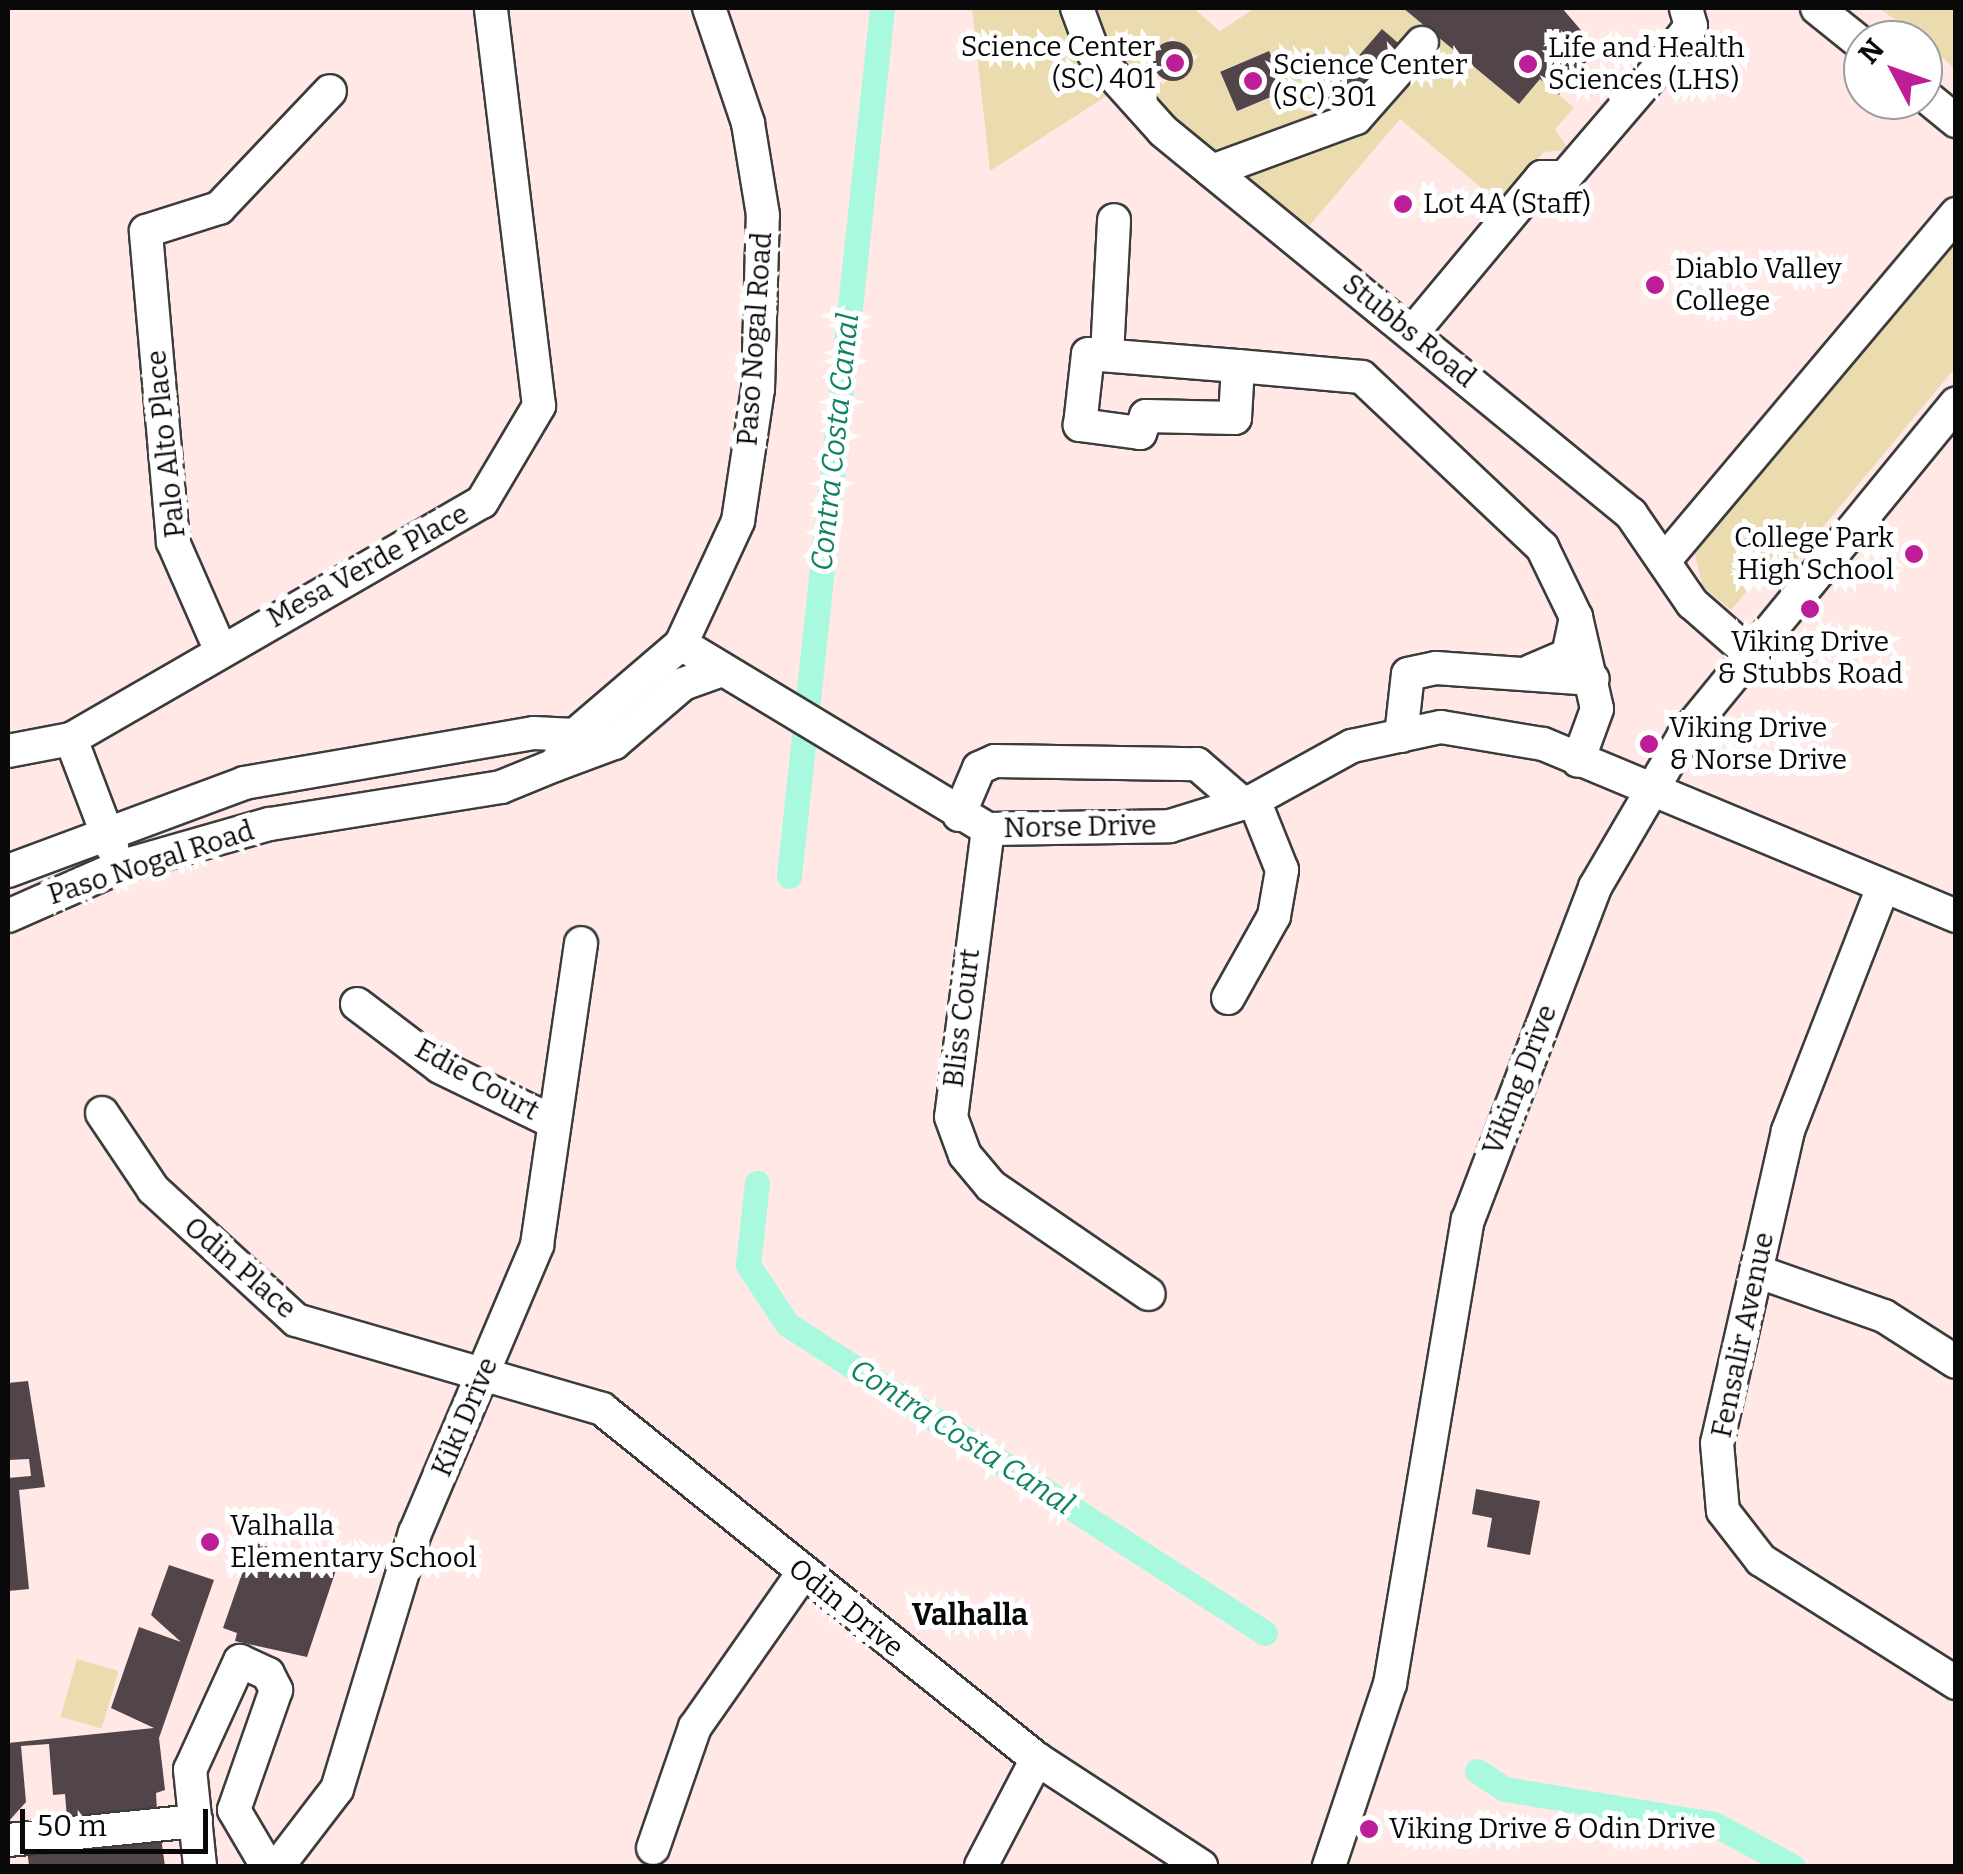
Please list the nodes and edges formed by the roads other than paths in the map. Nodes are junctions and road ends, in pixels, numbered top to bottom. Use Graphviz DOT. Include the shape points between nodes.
graph roads {
  1 [pos="491,8"];
  2 [pos="709,8"];
  3 [pos="1076,8"];
  4 [pos="1686,8"];
  5 [pos="1818,8"];
  6 [pos="1843,29"];
  7 [pos="1422,43"];
  8 [pos="330,90"];
  9 [pos="1212,170"];
  10 [pos="1956,214"];
  11 [pos="1114,220"];
  12 [pos="1412,333"];
  13 [pos="1107,355"];
  14 [pos="1238,366"];
  15 [pos="1956,403"];
  16 [pos="1664,560"];
  17 [pos="1576,617"];
  18 [pos="681,644"];
  19 [pos="220,649"];
  20 [pos="1748,652"];
  21 [pos="722,670"];
  22 [pos="1529,672"];
  23 [pos="1593,679"];
  24 [pos="575,735"];
  25 [pos="1400,736"];
  26 [pos="71,739"];
  27 [pos="8,751"];
  28 [pos="1578,761"];
  29 [pos="554,764"];
  30 [pos="1645,793"];
  31 [pos="1248,801"];
  32 [pos="974,822"];
  33 [pos="104,828"];
  34 [pos="119,867"];
  35 [pos="8,870"];
  36 [pos="1883,888"];
  37 [pos="8,916"];
  38 [pos="1956,916"];
  39 [pos="582,943"];
  40 [pos="1228,998"];
  41 [pos="357,1004"];
  42 [pos="102,1113"];
  43 [pos="549,1120"];
  44 [pos="1756,1272"];
  45 [pos="1149,1294"];
  46 [pos="1956,1362"];
  47 [pos="482,1375"];
  48 [pos="802,1574"];
  49 [pos="1956,1683"];
  50 [pos="1037,1759"];
  51 [pos="196,1821"];
  52 [pos="8,1840"];
  53 [pos="653,1848"];
  54 [pos="200,1866"];
  55 [pos="267,1866"];
  56 [pos="278,1866"];
  57 [pos="982,1866"];
  58 [pos="1200,1866"];
  59 [pos="1329,1866"];
  1 -- 19 [label="street, Mesa Verde Place" via="539,406 482,502"];
  2 -- 18 [label="street, Paso Nogal Road" via="748,123 763,215 758,389 738,521"];
  3 -- 9 [label="street, Stubbs Road" via="1120,88"];
  4 -- 12 [label="street" via="1691,26 1656,71 1565,177 1542,177"];
  5 -- 6 [label="street"];
  7 -- 9 [label="street" via="1356,118"];
  8 -- 19 [label="street, Palo Alto Place" via="218,208 146,231 173,542"];
  9 -- 12 [label="street, Stubbs Road"];
  10 -- 16 [label="street"];
  11 -- 13 [label="street"];
  12 -- 16 [label="street, Stubbs Road" via="1631,514"];
  13 -- 14 [label="street"];
  13 -- 14 [label="street" via="1088,354 1080,425 1140,433 1146,416 1235,418"];
  14 -- 17 [label="street" via="1362,377 1542,547"];
  15 -- 20 [label="street, Viking Drive"];
  16 -- 20 [label="street, Stubbs Road" via="1692,603"];
  17 -- 22 [label="street" via="1568,655"];
  17 -- 23 [label="street"];
  18 -- 21 [label="street"];
  18 -- 24 [label="street, Paso Nogal Road"];
  19 -- 26 [label="street, Mesa Verde Place"];
  20 -- 30 [label="street, Viking Drive"];
  21 -- 29 [label="street" via="684,684 614,743"];
  21 -- 32 [label="street"];
  22 -- 23 [label="street"];
  22 -- 25 [label="street" via="1408,674"];
  23 -- 28 [label="street" via="1593,734"];
  24 -- 29 [label="street, Paso Nogal Road"];
  24 -- 33 [label="street, Paso Nogal Road" via="534,733 244,783"];
  25 -- 28 [label="street, Norse Drive" via="1489,733"];
  25 -- 31 [label="street, Norse Drive" via="1352,746"];
  26 -- 27 [label="street"];
  26 -- 33 [label="street"];
  28 -- 30 [label="street, Norse Drive"];
  29 -- 34 [label="street, Paso Nogal Road" via="501,788 342,807"];
  30 -- 36 [label="street, Norse Drive"];
  30 -- 59 [label="street, Viking Drive" via="1595,887 1468,1220 1390,1684"];
  31 -- 32 [label="street, Norse Drive" via="1170,826"];
  31 -- 32 [label="street, Bliss Court" via="1197,764 995,761 979,768"];
  31 -- 40 [label="street" via="1282,870 1274,916"];
  32 -- 45 [label="street, Bliss Court" via="951,1117 965,1155 991,1186"];
  33 -- 34 [label="street"];
  33 -- 35 [label="street, Paso Nogal Road"];
  34 -- 37 [label="street, Paso Nogal Road"];
  36 -- 38 [label="street, Norse Drive"];
  36 -- 44 [label="street, Fensalir Avenue" via="1788,1131"];
  39 -- 43 [label="street, Kiki Drive" via="580,997"];
  41 -- 43 [label="street, Edie Court" via="440,1066"];
  42 -- 47 [label="street, Odin Place" via="153,1189 296,1320"];
  43 -- 47 [label="street, Kiki Drive" via="537,1245"];
  44 -- 46 [label="street" via="1884,1316"];
  44 -- 49 [label="street, Fensalir Avenue" via="1718,1443 1722,1512 1761,1560"];
  47 -- 48 [label="street, Odin Drive" via="602,1408"];
  47 -- 56 [label="street, Kiki Drive" via="415,1533 338,1789"];
  48 -- 50 [label="street, Odin Drive"];
  48 -- 53 [label="street" via="695,1727"];
  50 -- 57 [label="street"];
  50 -- 58 [label="street, Odin Drive"];
  51 -- 52 [label="street"];
  51 -- 54 [label="street"];
  51 -- 55 [label="street" via="190,1770 240,1662 268,1674 276,1690 234,1810"];
}
